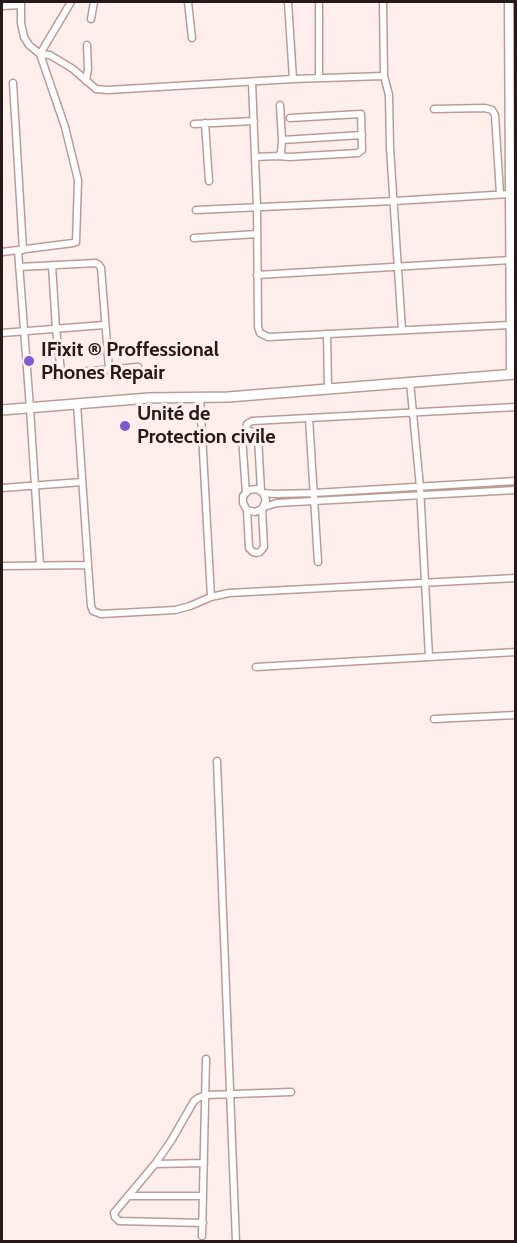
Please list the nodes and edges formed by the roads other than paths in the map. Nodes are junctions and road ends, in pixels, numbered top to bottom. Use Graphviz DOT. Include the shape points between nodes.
graph roads {
  1 [pos="71,2"];
  2 [pos="94,2"];
  3 [pos="188,2"];
  4 [pos="288,2"];
  5 [pos="383,2"];
  6 [pos="508,2"];
  7 [pos="21,3"];
  8 [pos="319,5"];
  9 [pos="2,6"];
  10 [pos="91,19"];
  11 [pos="192,38"];
  12 [pos="87,45"];
  13 [pos="40,54"];
  14 [pos="384,76"];
  15 [pos="319,78"];
  16 [pos="293,79"];
  17 [pos="86,81"];
  18 [pos="252,82"];
  19 [pos="14,83"];
  20 [pos="280,105"];
  21 [pos="435,109"];
  22 [pos="290,118"];
  23 [pos="254,121"];
  24 [pos="205,123"];
  25 [pos="194,124"];
  26 [pos="362,135"];
  27 [pos="282,140"];
  28 [pos="278,156"];
  29 [pos="255,157"];
  30 [pos="209,181"];
  31 [pos="500,194"];
  32 [pos="510,194"];
  33 [pos="394,201"];
  34 [pos="257,207"];
  35 [pos="196,210"];
  36 [pos="257,234"];
  37 [pos="194,238"];
  38 [pos="21,250"];
  39 [pos="2,252"];
  40 [pos="511,260"];
  41 [pos="52,265"];
  42 [pos="19,267"];
  43 [pos="398,268"];
  44 [pos="257,275"];
  45 [pos="104,325"];
  46 [pos="510,325"];
  47 [pos="56,329"];
  48 [pos="402,330"];
  49 [pos="24,332"];
  50 [pos="2,333"];
  51 [pos="327,334"];
  52 [pos="138,367"];
  53 [pos="109,369"];
  54 [pos="513,374"];
  55 [pos="410,382"];
  56 [pos="328,388"];
  57 [pos="200,397"];
  58 [pos="77,404"];
  59 [pos="516,407"];
  60 [pos="30,408"];
  61 [pos="2,410"];
  62 [pos="413,412"];
  63 [pos="309,418"];
  64 [pos="246,431"];
  65 [pos="516,481"];
  66 [pos="82,482"];
  67 [pos="35,486"];
  68 [pos="420,487"];
  69 [pos="2,488"];
  70 [pos="516,490"];
  71 [pos="262,492"];
  72 [pos="246,493"];
  73 [pos="314,493"];
  74 [pos="420,496"];
  75 [pos="314,502"];
  76 [pos="263,508"];
  77 [pos="247,510"];
  78 [pos="318,562"];
  79 [pos="40,565"];
  80 [pos="88,565"];
  81 [pos="2,566"];
  82 [pos="516,578"];
  83 [pos="424,583"];
  84 [pos="211,597"];
  85 [pos="516,652"];
  86 [pos="429,657"];
  87 [pos="256,667"];
  88 [pos="516,715"];
  89 [pos="434,719"];
  90 [pos="217,762"];
  91 [pos="206,1059"];
  92 [pos="291,1092"];
  93 [pos="206,1095"];
  94 [pos="229,1095"];
  95 [pos="204,1163"];
  96 [pos="155,1164"];
  97 [pos="128,1196"];
  98 [pos="203,1196"];
  99 [pos="202,1223"];
  100 [pos="202,1236"];
  101 [pos="236,1242"];
  1 -- 13 [label="street"];
  2 -- 10 [label="street"];
  3 -- 11 [label="street"];
  4 -- 16 [label="street"];
  5 -- 14 [label="street"];
  6 -- 32 [label="street"];
  7 -- 9 [label="street"];
  7 -- 13 [label="street" via="24,38"];
  8 -- 15 [label="street"];
  12 -- 17 [label="street"];
  13 -- 17 [label="street" via="50,55"];
  13 -- 38 [label="street" via="78,180 77,239 73,243"];
  14 -- 15 [label="street"];
  14 -- 33 [label="street"];
  15 -- 16 [label="street"];
  16 -- 18 [label="street"];
  17 -- 18 [label="street" via="96,89 108,90"];
  18 -- 23 [label="street"];
  19 -- 38 [label="street"];
  20 -- 27 [label="street"];
  21 -- 31 [label="street" via="492,110"];
  22 -- 26 [label="street" via="358,113 362,117"];
  23 -- 24 [label="street"];
  23 -- 29 [label="street"];
  24 -- 25 [label="street"];
  24 -- 30 [label="street"];
  26 -- 27 [label="street"];
  26 -- 28 [label="street" via="363,150 358,153"];
  27 -- 28 [label="street"];
  28 -- 29 [label="street"];
  29 -- 34 [label="street"];
  31 -- 32 [label="street"];
  31 -- 33 [label="street"];
  32 -- 40 [label="street"];
  33 -- 34 [label="street"];
  33 -- 43 [label="street"];
  34 -- 35 [label="street"];
  34 -- 36 [label="street"];
  36 -- 37 [label="street"];
  36 -- 44 [label="street"];
  38 -- 39 [label="street"];
  38 -- 42 [label="street"];
  40 -- 43 [label="street"];
  40 -- 46 [label="street"];
  41 -- 42 [label="street"];
  41 -- 45 [label="street" via="99,265"];
  41 -- 47 [label="street"];
  42 -- 49 [label="street"];
  43 -- 44 [label="street"];
  43 -- 48 [label="street"];
  44 -- 51 [label="street" via="258,327 262,335"];
  45 -- 47 [label="street"];
  45 -- 53 [label="street"];
  46 -- 48 [label="street"];
  46 -- 54 [label="street"];
  47 -- 49 [label="street"];
  47 -- 53 [label="street" via="61,371"];
  48 -- 51 [label="street"];
  49 -- 50 [label="street"];
  49 -- 60 [label="street"];
  51 -- 56 [label="street"];
  52 -- 53 [label="street"];
  54 -- 55 [label="main road"];
  55 -- 56 [label="main road"];
  55 -- 62 [label="street"];
  56 -- 57 [label="main road"];
  57 -- 58 [label="main road"];
  57 -- 84 [label="street"];
  58 -- 60 [label="main road"];
  58 -- 66 [label="street"];
  59 -- 62 [label="street"];
  60 -- 61 [label="main road"];
  60 -- 67 [label="street"];
  62 -- 63 [label="street"];
  62 -- 68 [label="street"];
  63 -- 64 [label="street" via="252,420"];
  63 -- 73 [label="street"];
  64 -- 71 [label="street" via="253,430 258,436"];
  64 -- 72 [label="street" via="242,437"];
  65 -- 68 [label="street"];
  66 -- 67 [label="street"];
  66 -- 80 [label="street"];
  67 -- 69 [label="street"];
  67 -- 79 [label="street"];
  68 -- 73 [label="street"];
  68 -- 74 [label="street"];
  70 -- 74 [label="street"];
  71 -- 72 [label="street" via="253,489"];
  71 -- 73 [label="street"];
  71 -- 76 [label="street" via="266,500"];
  72 -- 77 [label="street" via="242,500"];
  73 -- 75 [label="street"];
  74 -- 75 [label="street"];
  74 -- 83 [label="street"];
  75 -- 76 [label="street" via="274,503"];
  75 -- 78 [label="street"];
  76 -- 77 [label="street"];
  76 -- 77 [label="street" via="264,547 256,553 249,548"];
  79 -- 80 [label="street"];
  79 -- 81 [label="street"];
  80 -- 84 [label="street" via="90,606 98,614 175,610"];
  82 -- 83 [label="street"];
  83 -- 84 [label="street"];
  83 -- 86 [label="street"];
  85 -- 86 [label="street"];
  86 -- 87 [label="street"];
  88 -- 89 [label="street"];
  90 -- 94 [label="street"];
  91 -- 93 [label="street"];
  92 -- 94 [label="street"];
  93 -- 94 [label="street"];
  93 -- 95 [label="street"];
  93 -- 96 [label="street" via="194,1101"];
  94 -- 101 [label="street"];
  95 -- 96 [label="street"];
  95 -- 98 [label="street"];
  96 -- 97 [label="street"];
  97 -- 98 [label="street"];
  97 -- 99 [label="street" via="115,1211 117,1220"];
  98 -- 99 [label="street"];
  99 -- 100 [label="street"];
}
